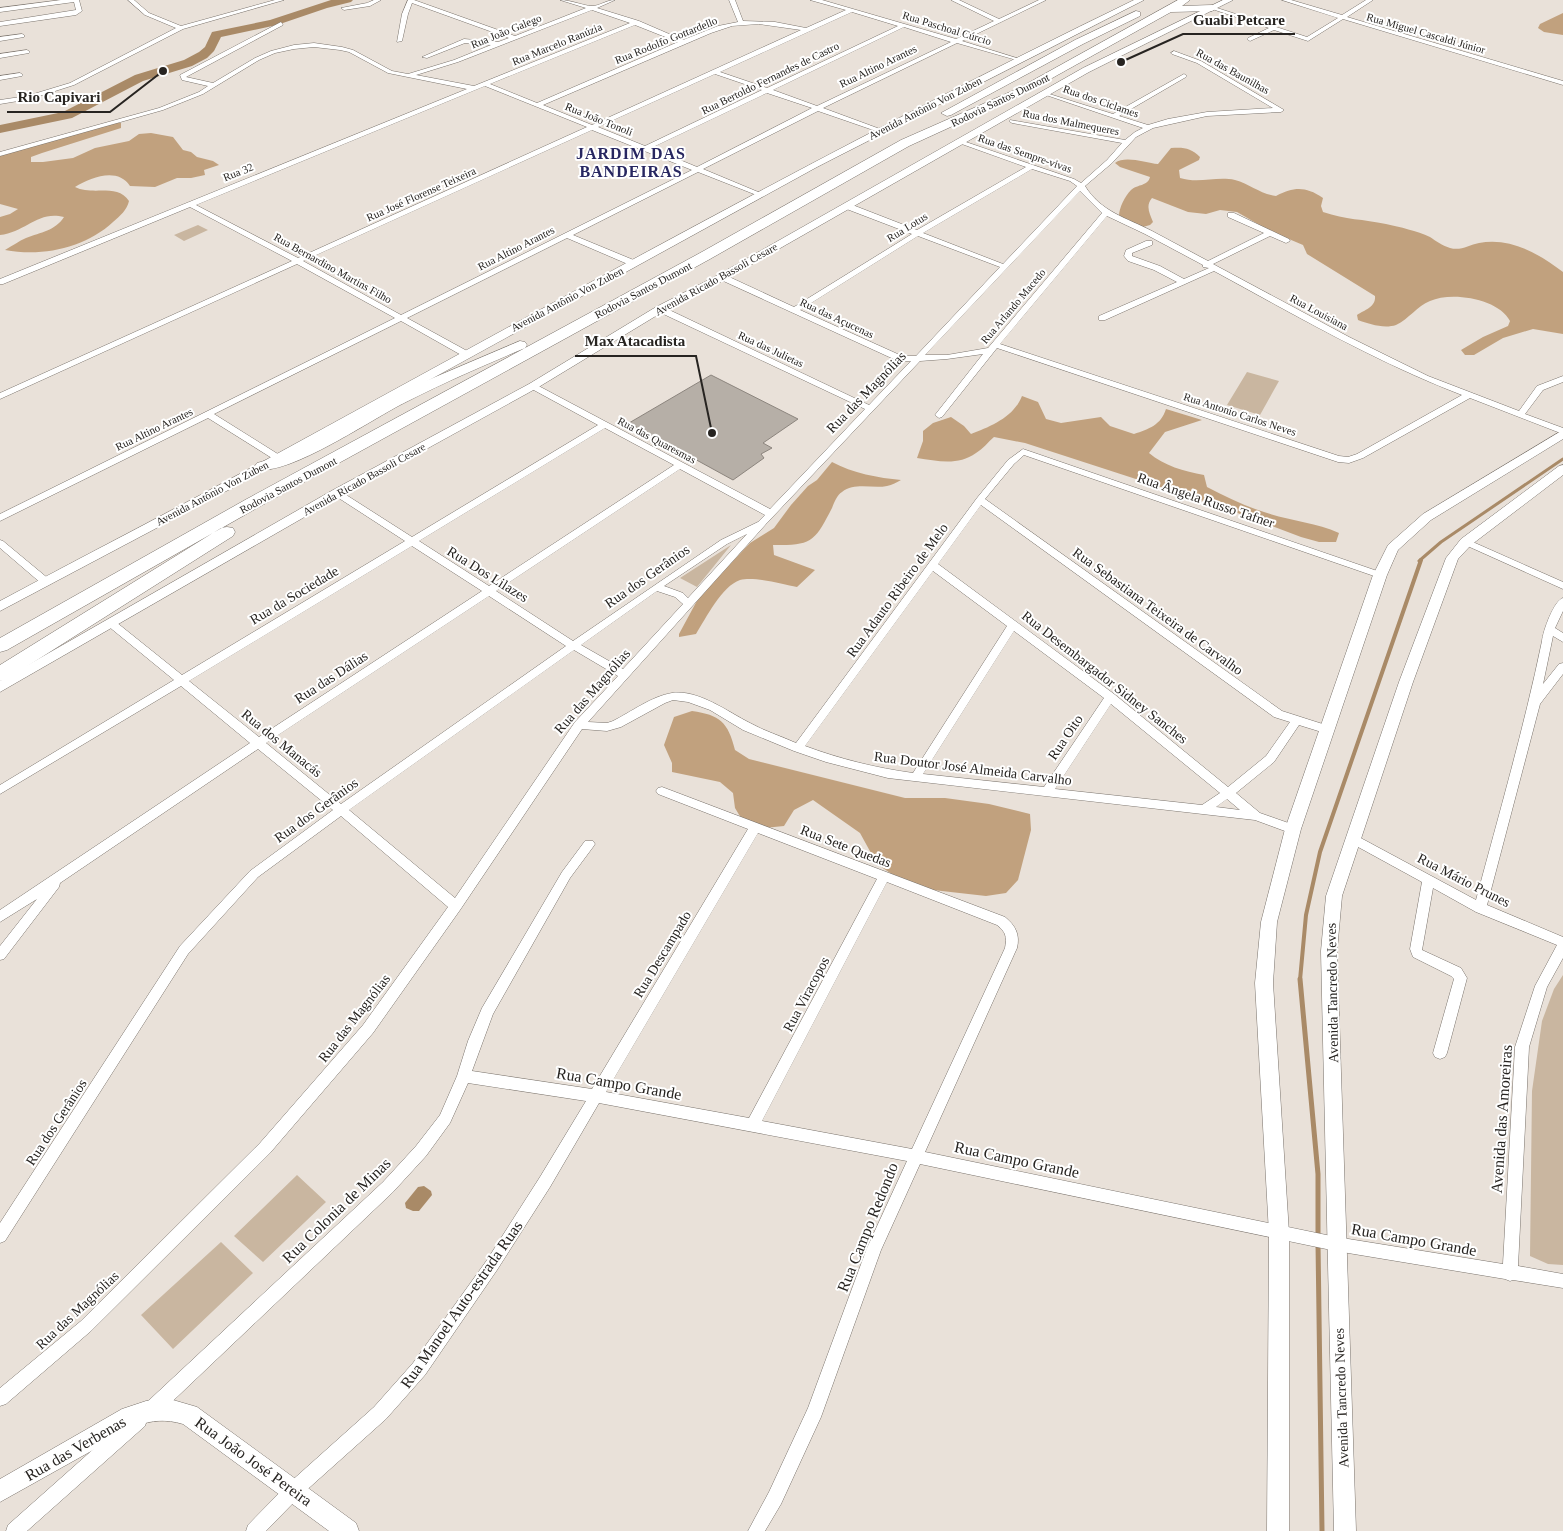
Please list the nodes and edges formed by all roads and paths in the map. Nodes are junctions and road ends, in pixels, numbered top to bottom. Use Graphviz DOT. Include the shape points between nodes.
graph roads {
  1 [pos="75,0"];
  2 [pos="130,0"];
  3 [pos="282,0"];
  4 [pos="357,0"];
  5 [pos="378,0"];
  6 [pos="563,0"];
  7 [pos="612,0"];
  8 [pos="732,0"];
  9 [pos="812,0"];
  10 [pos="957,0"];
  11 [pos="1044,0"];
  12 [pos="1140,0"];
  13 [pos="1185,0"];
  14 [pos="1229,0"];
  15 [pos="1284,0"];
  16 [pos="1370,0"];
  17 [pos="411,1"];
  18 [pos="1168,4"];
  19 [pos="592,7"];
  20 [pos="1212,8"];
  21 [pos="0,10"];
  22 [pos="851,10"];
  23 [pos="1342,18"];
  24 [pos="998,21"];
  25 [pos="637,22"];
  26 [pos="741,23"];
  27 [pos="0,24"];
  28 [pos="280,24"];
  29 [pos="902,26"];
  30 [pos="181,28"];
  31 [pos="1274,28"];
  32 [pos="807,30"];
  33 [pos="22,36"];
  34 [pos="515,38"];
  35 [pos="0,39"];
  36 [pos="1250,39"];
  37 [pos="398,41"];
  38 [pos="954,41"];
  39 [pos="683,42"];
  40 [pos="1079,42"];
  41 [pos="498,45"];
  42 [pos="1105,46"];
  43 [pos="1042,47"];
  44 [pos="26,52"];
  45 [pos="1174,53"];
  46 [pos="0,56"];
  47 [pos="425,57"];
  48 [pos="1013,62"];
  49 [pos="1086,70"];
  50 [pos="716,72"];
  51 [pos="20,75"];
  52 [pos="405,76"];
  53 [pos="1184,76"];
  54 [pos="0,78"];
  55 [pos="1563,83"];
  56 [pos="484,84"];
  57 [pos="213,85"];
  58 [pos="472,88"];
  59 [pos="766,90"];
  60 [pos="986,90"];
  61 [pos="1046,93"];
  62 [pos="0,102"];
  63 [pos="538,105"];
  64 [pos="818,108"];
  65 [pos="1281,110"];
  66 [pos="1114,116"];
  67 [pos="1012,121"];
  68 [pos="594,127"];
  69 [pos="1150,128"];
  70 [pos="878,130"];
  71 [pos="961,142"];
  72 [pos="1125,142"];
  73 [pos="646,148"];
  74 [pos="0,154"];
  75 [pos="1032,166"];
  76 [pos="699,170"];
  77 [pos="1081,186"];
  78 [pos="761,195"];
  79 [pos="189,204"];
  80 [pos="847,206"];
  81 [pos="1106,213"];
  82 [pos="1231,215"];
  83 [pos="918,233"];
  84 [pos="1270,233"];
  85 [pos="567,235"];
  86 [pos="1286,241"];
  87 [pos="1149,243"];
  88 [pos="299,262"];
  89 [pos="633,263"];
  90 [pos="1003,266"];
  91 [pos="1209,267"];
  92 [pos="722,277"];
  93 [pos="0,282"];
  94 [pos="1184,282"];
  95 [pos="660,309"];
  96 [pos="795,310"];
  97 [pos="401,318"];
  98 [pos="1102,318"];
  99 [pos="554,330"];
  100 [pos="993,348"];
  101 [pos="466,354"];
  102 [pos="947,357"];
  103 [pos="919,359"];
  104 [pos="979,364"];
  105 [pos="1563,379"];
  106 [pos="533,386"];
  107 [pos="0,396"];
  108 [pos="1467,396"];
  109 [pos="871,409"];
  110 [pos="209,415"];
  111 [pos="939,415"];
  112 [pos="1520,415"];
  113 [pos="604,425"];
  114 [pos="1563,433"];
  115 [pos="1023,452"];
  116 [pos="348,453"];
  117 [pos="278,458"];
  118 [pos="680,465"];
  119 [pos="263,466"];
  120 [pos="1563,469"];
  121 [pos="337,493"];
  122 [pos="980,500"];
  123 [pos="0,518"];
  124 [pos="767,518"];
  125 [pos="410,541"];
  126 [pos="1466,542"];
  127 [pos="0,543"];
  128 [pos="932,565"];
  129 [pos="1380,575"];
  130 [pos="46,582"];
  131 [pos="1563,586"];
  132 [pos="656,587"];
  133 [pos="490,591"];
  134 [pos="1563,601"];
  135 [pos="688,603"];
  136 [pos="0,607"];
  137 [pos="112,624"];
  138 [pos="1014,625"];
  139 [pos="1549,629"];
  140 [pos="0,633"];
  141 [pos="1563,638"];
  142 [pos="0,646"];
  143 [pos="574,646"];
  144 [pos="1563,667"];
  145 [pos="0,674"];
  146 [pos="625,675"];
  147 [pos="180,681"];
  148 [pos="0,687"];
  149 [pos="1110,697"];
  150 [pos="1534,704"];
  151 [pos="1297,720"];
  152 [pos="579,725"];
  153 [pos="1328,730"];
  154 [pos="258,743"];
  155 [pos="798,748"];
  156 [pos="915,778"];
  157 [pos="0,790"];
  158 [pos="662,791"];
  159 [pos="1046,793"];
  160 [pos="1228,793"];
  161 [pos="341,810"];
  162 [pos="1204,810"];
  163 [pos="1256,816"];
  164 [pos="754,827"];
  165 [pos="1293,829"];
  166 [pos="1353,838"];
  167 [pos="589,844"];
  168 [pos="62,874"];
  169 [pos="884,877"];
  170 [pos="1429,880"];
  171 [pos="456,906"];
  172 [pos="1480,908"];
  173 [pos="0,917"];
  174 [pos="1013,937"];
  175 [pos="1563,942"];
  176 [pos="1563,946"];
  177 [pos="0,955"];
  178 [pos="1440,1053"];
  179 [pos="464,1076"];
  180 [pos="596,1096"];
  181 [pos="753,1125"];
  182 [pos="915,1156"];
  183 [pos="1286,1234"];
  184 [pos="0,1236"];
  185 [pos="1332,1243"];
  186 [pos="1510,1274"];
  187 [pos="1563,1281"];
  188 [pos="0,1398"];
  189 [pos="152,1409"];
  190 [pos="294,1490"];
  191 [pos="0,1491"];
  192 [pos="14,1531"];
  193 [pos="254,1531"];
  194 [pos="348,1531"];
  195 [pos="756,1531"];
  196 [pos="1278,1531"];
  197 [pos="1345,1531"];
  1 -- 21 [label="street"];
  1 -- 27 [label="street" via="79,11 74,14"];
  2 -- 30 [label="street" via="147,14"];
  3 -- 30 [label="street"];
  4 -- 5 [label="street" via="344,8 368,5"];
  6 -- 19 [label="street"];
  7 -- 19 [label="street, Rua João Galego"];
  8 -- 26 [label="street"];
  9 -- 22 [label="street, Rua Paschoal Cúrcio"];
  10 -- 24 [label="street"];
  11 -- 24 [label="street, Rua Altino Arantes"];
  12 -- 43 [label="street, Avenida Antônio Von Zuben"];
  13 -- 18 [label="highway, Rodovia Santos Dumont"];
  14 -- 20 [label="street, Avenida Ricado Bassoli Cesare"];
  15 -- 23 [label="street, Rua Miguel Cascaldi Júnior"];
  16 -- 23 [label="street"];
  17 -- 34 [label="street"];
  17 -- 37 [label="street"];
  18 -- 20 [label="highway"];
  18 -- 40 [label="highway, Rodovia Santos Dumont"];
  18 -- 42 [label="highway, Rodovia Santos Dumont"];
  19 -- 25 [label="street"];
  19 -- 34 [label="street, Rua João Galego"];
  20 -- 31 [label="street"];
  20 -- 49 [label="street, Avenida Ricado Bassoli Cesare"];
  22 -- 29 [label="street, Rua Paschoal Cúrcio"];
  22 -- 32 [label="street, Rua José Florense Teixeira"];
  23 -- 31 [label="street" via="1308,39"];
  23 -- 55 [label="street, Rua Miguel Cascaldi Júnior"];
  24 -- 38 [label="street, Rua Altino Arantes"];
  25 -- 39 [label="street"];
  25 -- 56 [label="street, Rua Marcelo Ranúzia"];
  26 -- 32 [label="street, Rua Rodolfo Gottardello" via="778,23"];
  26 -- 39 [label="street, Rua Rodolfo Gottardello"];
  28 -- 57 [label="street" via="182,76"];
  29 -- 38 [label="street, Rua Paschoal Cúrcio"];
  29 -- 59 [label="street, Rua Bertoldo Fernandes de Castro"];
  30 -- 62 [label="street" via="72,84 35,96"];
  31 -- 36 [label="street"];
  32 -- 50 [label="street, Rua José Florense Teixeira"];
  33 -- 35 [label="street"];
  34 -- 41 [label="street, Rua João Galego"];
  38 -- 48 [label="street, Rua Paschoal Cúrcio"];
  38 -- 64 [label="street, Rua Altino Arantes"];
  39 -- 63 [label="street, Rua Rodolfo Gottardello"];
  40 -- 43 [label="highway"];
  40 -- 60 [label="highway, Rodovia Santos Dumont"];
  41 -- 47 [label="street" via="464,41"];
  41 -- 52 [label="street, Rua João Galego"];
  42 -- 49 [label="highway"];
  42 -- 116 [label="highway, Rodovia Santos Dumont" via="1023,90 905,143"];
  43 -- 48 [label="street, Avenida Antônio Von Zuben"];
  44 -- 46 [label="street"];
  45 -- 65 [label="street, Rua das Baunilhas" via="1199,62"];
  48 -- 60 [label="highway" via="1002,78"];
  48 -- 70 [label="street, Avenida Antônio Von Zuben"];
  49 -- 61 [label="street, Avenida Ricado Bassoli Cesare"];
  50 -- 59 [label="street"];
  50 -- 68 [label="street, Rua José Florense Teixeira"];
  51 -- 54 [label="street"];
  52 -- 57 [label="street" via="351,51 314,45 273,52"];
  52 -- 58 [label="street"];
  53 -- 66 [label="street"];
  56 -- 58 [label="street, Rua 32"];
  56 -- 63 [label="street, Rua João Tonoli"];
  57 -- 74 [label="street" via="162,109"];
  58 -- 79 [label="street, Rua 32"];
  59 -- 64 [label="street"];
  59 -- 73 [label="street, Rua Bertoldo Fernandes de Castro"];
  60 -- 99 [label="highway, Rodovia Santos Dumont"];
  61 -- 66 [label="street, Rua dos Ciclames"];
  61 -- 71 [label="street, Avenida Ricado Bassoli Cesare"];
  63 -- 68 [label="street, Rua João Tonoli"];
  64 -- 70 [label="street"];
  64 -- 76 [label="street, Rua Altino Arantes"];
  65 -- 69 [label="street, Rua das Magnólias" via="1221,112"];
  66 -- 69 [label="street, Rua dos Ciclames"];
  67 -- 72 [label="street, Rua dos Malmequeres"];
  68 -- 73 [label="street, Rua João Tonoli"];
  68 -- 88 [label="street, Rua José Florense Teixeira"];
  69 -- 72 [label="street, Rua das Magnólias"];
  70 -- 78 [label="street, Avenida Antônio Von Zuben"];
  71 -- 75 [label="street, Rua das Sempre-vivas"];
  71 -- 80 [label="street, Avenida Ricado Bassoli Cesare"];
  72 -- 77 [label="street, Rua das Magnólias" via="1112,159"];
  73 -- 76 [label="street, Rua João Tonoli"];
  75 -- 77 [label="street, Rua das Sempre-vivas"];
  75 -- 83 [label="street, Rua Lotus"];
  76 -- 78 [label="street, Rua João Tonoli"];
  76 -- 85 [label="street, Rua Altino Arantes"];
  77 -- 81 [label="street, Rua Louisiana"];
  77 -- 90 [label="street, Rua das Magnólias"];
  78 -- 89 [label="street, Avenida Antônio Von Zuben"];
  79 -- 88 [label="street, Rua Bernardino Martins Filho"];
  79 -- 93 [label="street, Rua 32"];
  80 -- 83 [label="street"];
  80 -- 92 [label="street, Avenida Ricado Bassoli Cesare"];
  81 -- 91 [label="street, Rua Louisiana" via="1148,232"];
  81 -- 100 [label="street, Rua Arlando Macedo"];
  82 -- 84 [label="street"];
  83 -- 90 [label="street"];
  83 -- 96 [label="street, Rua Lotus"];
  84 -- 86 [label="street"];
  84 -- 91 [label="street"];
  85 -- 89 [label="street"];
  85 -- 97 [label="street, Rua Altino Arantes"];
  87 -- 94 [label="street" via="1129,252 1128,256"];
  88 -- 97 [label="street, Rua Bernardino Martins Filho"];
  88 -- 107 [label="street, Rua José Florense Teixeira"];
  89 -- 101 [label="street, Avenida Antônio Von Zuben"];
  90 -- 103 [label="street, Rua das Magnólias"];
  91 -- 94 [label="street"];
  91 -- 108 [label="street, Rua Louisiana" via="1346,339"];
  92 -- 95 [label="street, Avenida Ricado Bassoli Cesare"];
  92 -- 96 [label="street, Rua das Açucenas"];
  94 -- 98 [label="street"];
  95 -- 106 [label="street, Avenida Ricado Bassoli Cesare"];
  95 -- 109 [label="street, Rua das Julietas"];
  96 -- 103 [label="street, Rua das Açucenas" via="888,354 901,359"];
  97 -- 101 [label="street, Rua Bernardino Martins Filho"];
  97 -- 110 [label="street, Rua Altino Arantes"];
  99 -- 119 [label="highway" via="398,400 286,461"];
  99 -- 140 [label="highway, Rodovia Santos Dumont" via="245,496"];
  100 -- 102 [label="street, Rua das Açucenas"];
  100 -- 104 [label="street, Rua Arlando Macedo"];
  100 -- 108 [label="street, Rua Antonio Carlos Neves" via="1338,459 1360,456"];
  101 -- 117 [label="street, Avenida Antônio Von Zuben"];
  102 -- 103 [label="street, Rua das Açucenas"];
  102 -- 104 [label="street, Rua das Açucenas"];
  103 -- 109 [label="street, Rua das Magnólias"];
  104 -- 111 [label="street, Rua Arlando Macedo"];
  105 -- 112 [label="street" via="1540,388"];
  106 -- 113 [label="street, Rua das Quaresmas"];
  106 -- 121 [label="street, Avenida Ricado Bassoli Cesare"];
  108 -- 112 [label="street, Rua Louisiana"];
  109 -- 124 [label="street, Rua das Magnólias"];
  110 -- 117 [label="street"];
  110 -- 123 [label="street, Rua Altino Arantes"];
  112 -- 114 [label="street, Rua Louisiana"];
  113 -- 118 [label="street, Rua das Quaresmas"];
  113 -- 125 [label="street, Rua da Sociedade"];
  114 -- 129 [label="street" via="1427,517 1393,548"];
  115 -- 122 [label="street, Rua Adauto Ribeiro de Melo"];
  115 -- 129 [label="street, Rua Ângela Russo Tafner"];
  116 -- 142 [label="highway, Rodovia Santos Dumont"];
  116 -- 145 [label="highway" via="334,467"];
  117 -- 119 [label="street, Avenida Antônio Von Zuben"];
  118 -- 124 [label="street, Rua das Quaresmas"];
  118 -- 133 [label="street, Rua das Dálias"];
  119 -- 130 [label="street, Avenida Antônio Von Zuben"];
  120 -- 126 [label="street, Avenida Tancredo Neves"];
  121 -- 125 [label="street, Rua Dos Lilazes"];
  121 -- 137 [label="street, Avenida Ricado Bassoli Cesare"];
  122 -- 128 [label="street, Rua Adauto Ribeiro de Melo"];
  122 -- 151 [label="street, Rua Sebastiana Teixeira de Carvalho" via="1278,714"];
  124 -- 132 [label="street, Rua dos Gerânios"];
  124 -- 135 [label="street, Rua das Magnólias"];
  125 -- 133 [label="street, Rua Dos Lilazes"];
  125 -- 147 [label="street, Rua da Sociedade"];
  126 -- 131 [label="street"];
  126 -- 166 [label="street, Avenida Tancredo Neves" via="1452,558"];
  127 -- 130 [label="street"];
  128 -- 138 [label="street, Rua Desembargador Sidney Sanches"];
  128 -- 155 [label="street, Rua Adauto Ribeiro de Melo"];
  129 -- 153 [label="street"];
  130 -- 136 [label="street, Avenida Antônio Von Zuben"];
  132 -- 135 [label="street" via="680,595"];
  132 -- 143 [label="street, Rua dos Gerânios"];
  133 -- 143 [label="street, Rua Dos Lilazes"];
  133 -- 154 [label="street, Rua das Dálias"];
  134 -- 139 [label="street"];
  135 -- 146 [label="street, Rua das Magnólias"];
  137 -- 147 [label="street, Rua dos Manacás"];
  137 -- 148 [label="street, Avenida Ricado Bassoli Cesare"];
  138 -- 149 [label="street, Rua Desembargador Sidney Sanches"];
  138 -- 156 [label="street"];
  139 -- 141 [label="street"];
  139 -- 150 [label="street"];
  143 -- 146 [label="street, Rua Dos Lilazes"];
  143 -- 161 [label="street, Rua dos Gerânios"];
  144 -- 150 [label="street"];
  146 -- 152 [label="street, Rua das Magnólias"];
  147 -- 154 [label="street, Rua dos Manacás"];
  147 -- 157 [label="street, Rua da Sociedade"];
  149 -- 159 [label="street, Rua Oito"];
  149 -- 160 [label="street, Rua Desembargador Sidney Sanches"];
  150 -- 172 [label="street"];
  151 -- 153 [label="street, Rua Sebastiana Teixeira de Carvalho"];
  151 -- 160 [label="street" via="1270,759"];
  152 -- 155 [label="street, Rua Doutor José Almeida Carvalho" via="607,727 617,724 672,696 714,707 747,728"];
  152 -- 171 [label="street, Rua das Magnólias"];
  153 -- 165 [label="street"];
  154 -- 161 [label="street, Rua dos Manacás"];
  154 -- 168 [label="street, Rua das Dálias"];
  155 -- 156 [label="street, Rua Doutor José Almeida Carvalho" via="854,766"];
  156 -- 159 [label="street, Rua Doutor José Almeida Carvalho"];
  158 -- 164 [label="street, Rua Sete Quedas"];
  159 -- 162 [label="street, Rua Doutor José Almeida Carvalho"];
  160 -- 162 [label="street"];
  160 -- 163 [label="street, Rua Desembargador Sidney Sanches"];
  161 -- 171 [label="street, Rua dos Manacás"];
  161 -- 184 [label="street, Rua dos Gerânios" via="254,874 184,950"];
  162 -- 163 [label="street, Rua Doutor José Almeida Carvalho"];
  163 -- 165 [label="street, Rua Doutor José Almeida Carvalho"];
  164 -- 169 [label="street, Rua Sete Quedas"];
  164 -- 180 [label="street, Rua Descampado"];
  165 -- 183 [label="street" via="1269,922 1264,983"];
  166 -- 170 [label="street, Rua Mário Prunes"];
  166 -- 185 [label="street, Avenida Tancredo Neves" via="1334,896 1329,952 1335,1121"];
  167 -- 179 [label="street, Rua Colonia de Minas" via="566,875 487,1012"];
  168 -- 173 [label="street, Rua das Dálias"];
  168 -- 177 [label="street"];
  169 -- 174 [label="street, Rua Sete Quedas" via="1001,921 1009,927"];
  169 -- 181 [label="street, Rua Viracopos"];
  170 -- 172 [label="street, Rua Mário Prunes"];
  170 -- 178 [label="street" via="1417,953 1456,972 1461,978"];
  171 -- 188 [label="street, Rua das Magnólias" via="368,1029 265,1148 86,1326"];
  172 -- 175 [label="street, Rua Mário Prunes"];
  174 -- 182 [label="street, Rua Campo Redondo" via="1011,948"];
  176 -- 186 [label="street, Avenida das Amoreiras" via="1541,986 1522,1047"];
  179 -- 180 [label="street, Rua Campo Grande"];
  179 -- 189 [label="street, Rua Colonia de Minas" via="445,1119 421,1151"];
  180 -- 181 [label="street, Rua Campo Grande"];
  180 -- 190 [label="street, Rua Manoel Auto-estrada Ruas" via="492,1265 419,1369 380,1413"];
  181 -- 182 [label="street, Rua Campo Grande"];
  182 -- 183 [label="street, Rua Campo Grande"];
  182 -- 195 [label="street, Rua Campo Redondo" via="874,1248 815,1410 775,1498"];
  183 -- 185 [label="street, Rua Campo Grande"];
  183 -- 196 [label="street"];
  185 -- 186 [label="street, Rua Campo Grande"];
  185 -- 197 [label="street, Avenida Tancredo Neves"];
  186 -- 187 [label="street, Rua Campo Grande"];
  189 -- 190 [label="street, Rua João José Pereira" via="171,1408 189,1415"];
  189 -- 191 [label="street, Rua das Verbenas" via="130,1417"];
  189 -- 192 [label="street, Rua Colonia de Minas"];
  190 -- 193 [label="street, Rua Manoel Auto-estrada Ruas"];
  190 -- 194 [label="street, Rua João José Pereira"];
}
